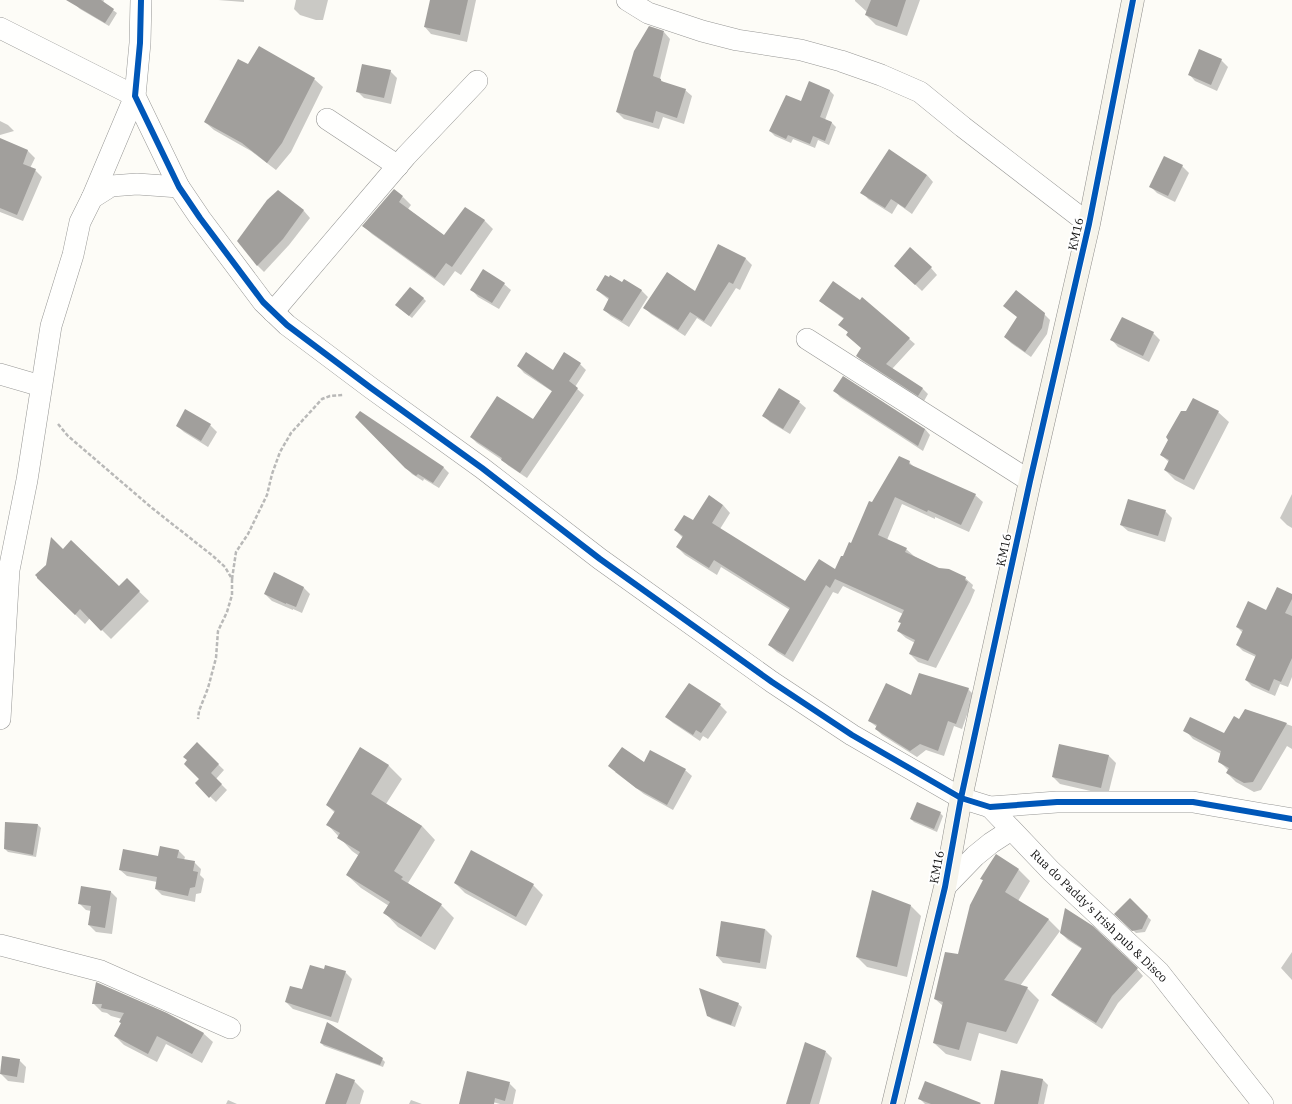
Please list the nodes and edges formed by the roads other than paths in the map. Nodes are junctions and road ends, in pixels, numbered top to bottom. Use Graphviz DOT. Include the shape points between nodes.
graph roads {
  1 [pos="141,0"];
  2 [pos="627,0"];
  3 [pos="1134,0"];
  4 [pos="0,28"];
  5 [pos="477,81"];
  6 [pos="135,96"];
  7 [pos="327,119"];
  8 [pos="398,166"];
  9 [pos="179,187"];
  10 [pos="92,198"];
  11 [pos="1089,224"];
  12 [pos="273,312"];
  13 [pos="807,339"];
  14 [pos="0,374"];
  15 [pos="40,393"];
  16 [pos="1030,481"];
  17 [pos="0,719"];
  18 [pos="962,798"];
  19 [pos="990,807"];
  20 [pos="1292,819"];
  21 [pos="1011,830"];
  22 [pos="944,887"];
  23 [pos="0,946"];
  24 [pos="230,1028"];
  25 [pos="893,1104"];
  26 [pos="1262,1104"];
  1 -- 6 [label="street"];
  2 -- 11 [label="street" via="648,13 702,31 737,40 801,50 842,61 881,74 920,92"];
  3 -- 11 [label="street, KM16"];
  4 -- 6 [label="street"];
  5 -- 8 [label="street"];
  6 -- 9 [label="street"];
  6 -- 10 [label="street"];
  7 -- 8 [label="street"];
  8 -- 12 [label="street"];
  9 -- 10 [label="street" via="137,184 111,186"];
  9 -- 12 [label="street" via="224,251"];
  10 -- 15 [label="street" via="80,222 73,255 51,326"];
  11 -- 16 [label="street, KM16"];
  12 -- 18 [label="street" via="600,558 772,682 852,736"];
  13 -- 16 [label="street"];
  14 -- 15 [label="street"];
  15 -- 17 [label="street" via="27,480 9,570"];
  16 -- 18 [label="street, KM16"];
  18 -- 19 [label="street"];
  18 -- 22 [label="street, KM16"];
  19 -- 20 [label="street" via="1057,802 1193,802"];
  19 -- 21 [label="street, Rua do Paddy's Irish pub & Disco"];
  21 -- 22 [label="street" via="975,856"];
  21 -- 26 [label="street, Rua do Paddy's Irish pub & Disco" via="1159,972"];
  22 -- 25 [label="street, KM16"];
  23 -- 24 [label="street" via="101,971"];
}
